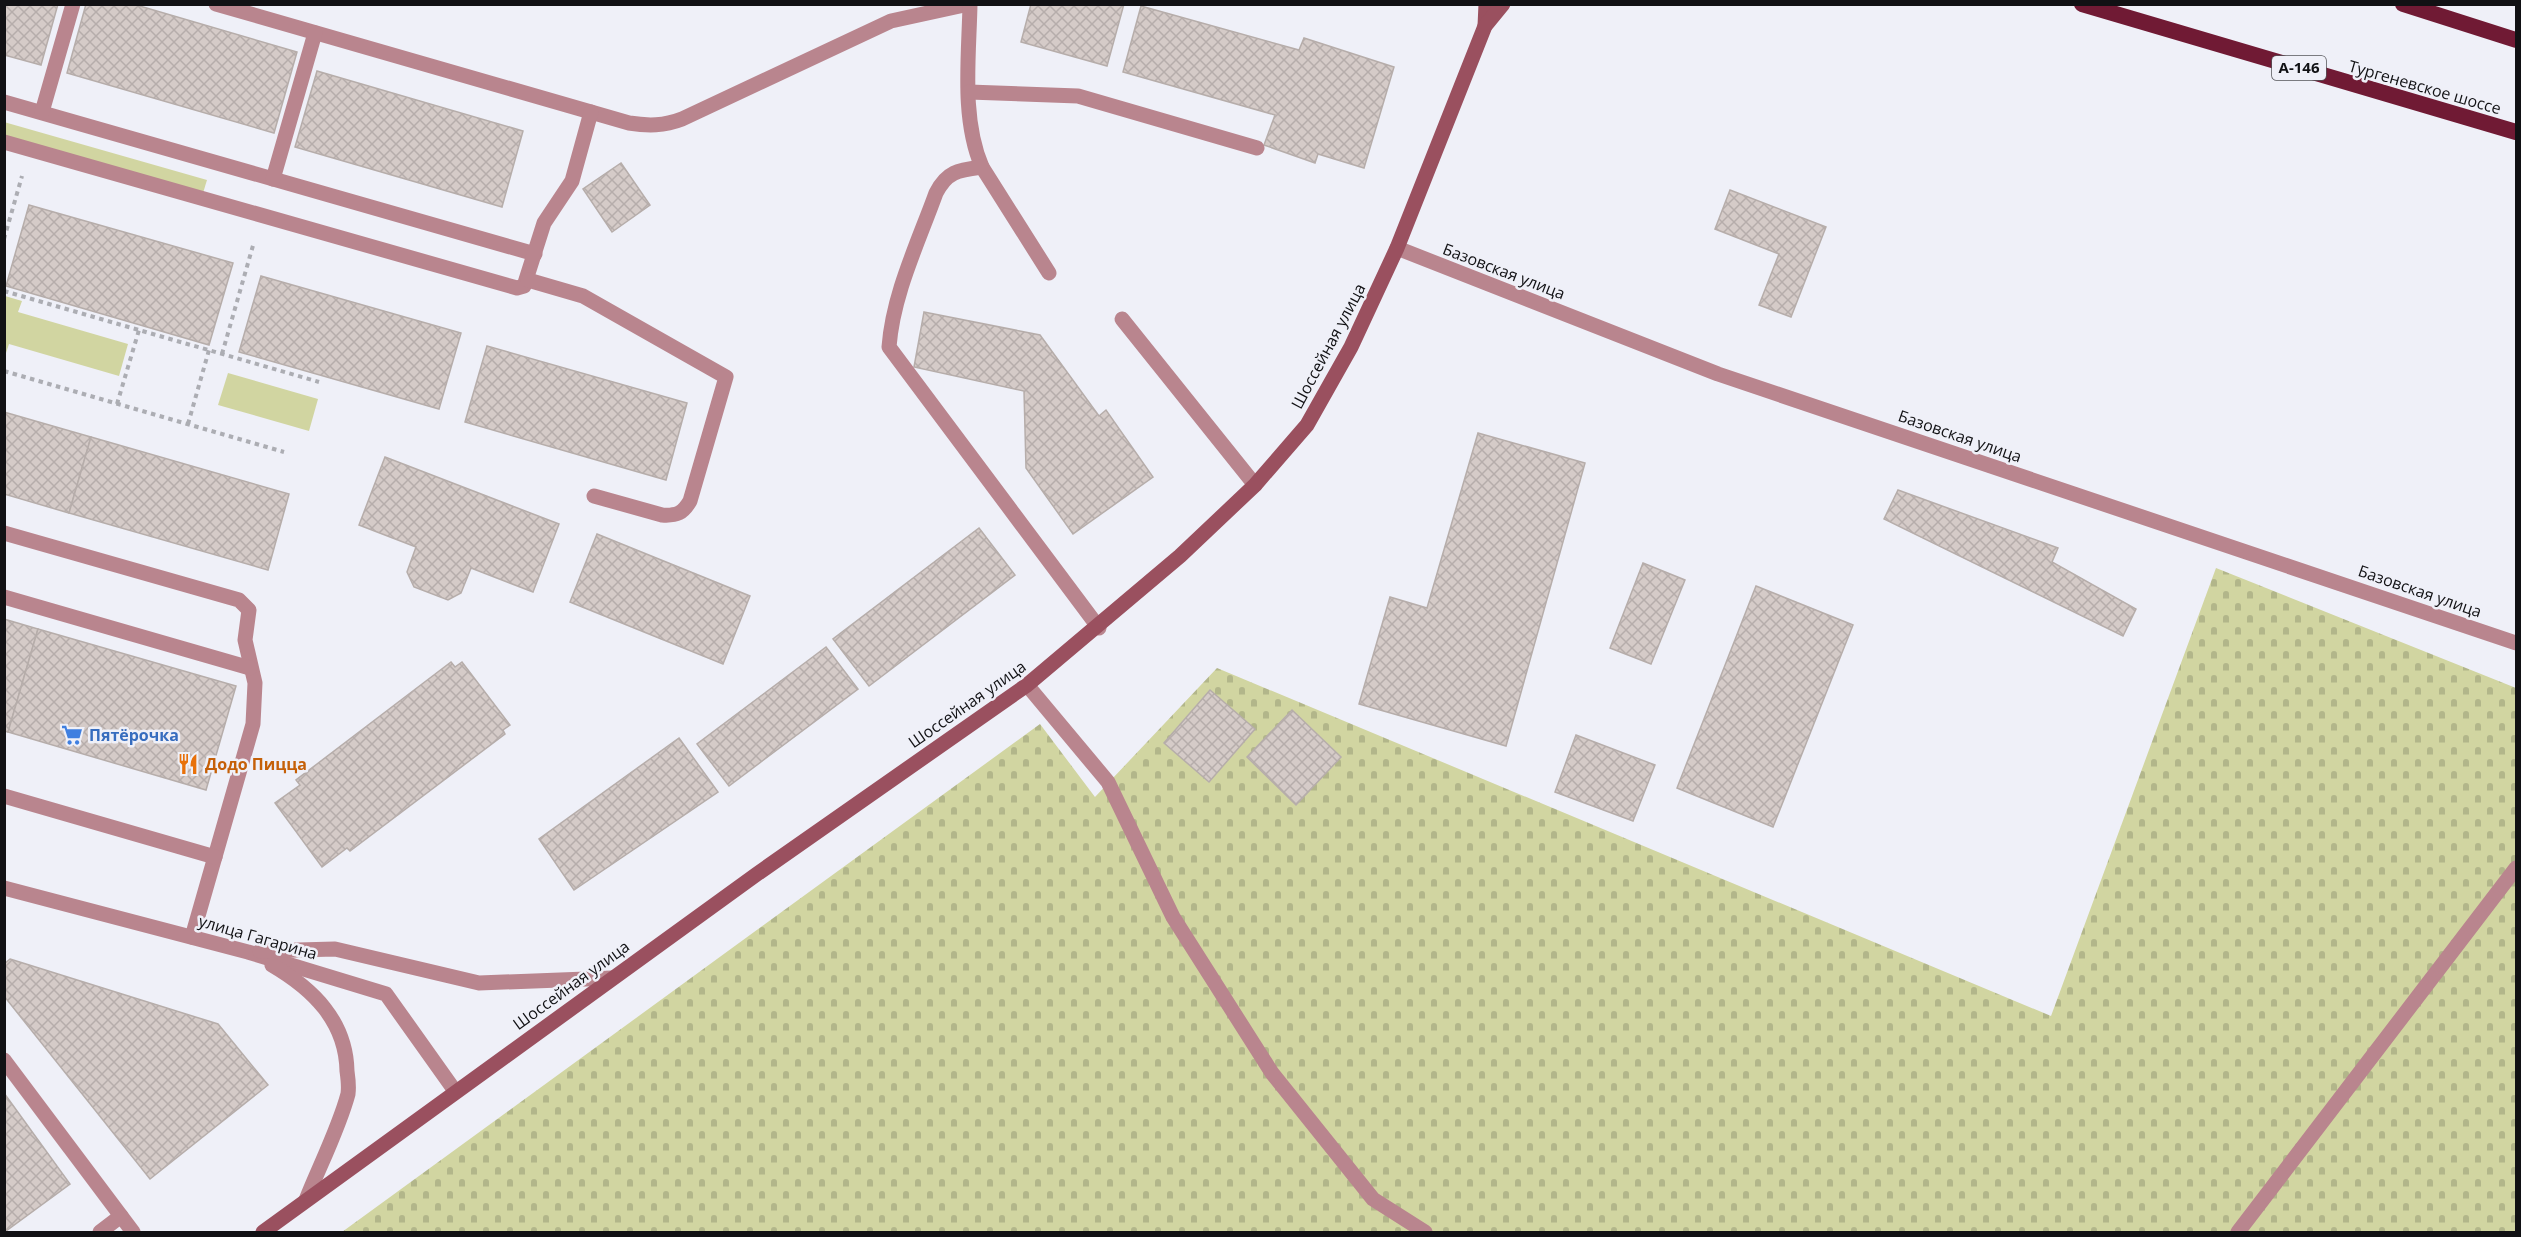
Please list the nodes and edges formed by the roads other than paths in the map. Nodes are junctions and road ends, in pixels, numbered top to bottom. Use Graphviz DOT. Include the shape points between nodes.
graph roads {
  1 [pos="73,4"];
  2 [pos="216,4"];
  3 [pos="970,4"];
  4 [pos="1486,4"];
  5 [pos="1503,4"];
  6 [pos="2082,4"];
  7 [pos="2403,4"];
  8 [pos="1485,26"];
  9 [pos="315,33"];
  10 [pos="2517,40"];
  11 [pos="969,92"];
  12 [pos="4,102"];
  13 [pos="42,112"];
  14 [pos="591,112"];
  15 [pos="2517,132"];
  16 [pos="4,142"];
  17 [pos="1257,148"];
  18 [pos="981,167"];
  19 [pos="273,179"];
  20 [pos="1397,248"];
  21 [pos="535,254"];
  22 [pos="1049,273"];
  23 [pos="528,280"];
  24 [pos="1122,319"];
  25 [pos="1255,485"];
  26 [pos="594,495"];
  27 [pos="4,533"];
  28 [pos="4,597"];
  29 [pos="1099,628"];
  30 [pos="2517,643"];
  31 [pos="250,668"];
  32 [pos="1027,686"];
  33 [pos="4,796"];
  34 [pos="215,857"];
  35 [pos="2517,867"];
  36 [pos="4,888"];
  37 [pos="192,937"];
  38 [pos="248,952"];
  39 [pos="612,978"];
  40 [pos="4,1060"];
  41 [pos="455,1091"];
  42 [pos="306,1200"];
  43 [pos="121,1216"];
  44 [pos="100,1233"];
  45 [pos="133,1233"];
  46 [pos="262,1233"];
  47 [pos="1425,1233"];
  48 [pos="2238,1233"];
  1 -- 13 [label="street"];
  2 -- 9 [label="street"];
  3 -- 11 [label="street"];
  3 -- 14 [label="street" via="891,21 668,125 629,123"];
  4 -- 8 [label="main road"];
  5 -- 8 [label="main road"];
  6 -- 15 [label="highway, Тургеневское шоссе / А-146"];
  7 -- 10 [label="highway"];
  8 -- 20 [label="main road, Шоссейная улица"];
  9 -- 14 [label="street"];
  9 -- 19 [label="street"];
  11 -- 17 [label="street" via="1078,96"];
  11 -- 18 [label="street" via="974,150"];
  12 -- 13 [label="street"];
  13 -- 19 [label="street"];
  14 -- 21 [label="street" via="572,181 544,223"];
  16 -- 23 [label="street" via="510,287 525,286"];
  18 -- 22 [label="street"];
  18 -- 29 [label="street" via="959,170 942,180 903,285 891,324 889,347"];
  19 -- 21 [label="street"];
  20 -- 25 [label="main road, Шоссейная улица" via="1352,347 1307,425"];
  20 -- 30 [label="street, Базовская улица" via="1718,374"];
  21 -- 23 [label="street"];
  23 -- 26 [label="street" via="583,296 726,377 684,511 674,516 662,515"];
  24 -- 25 [label="street"];
  25 -- 29 [label="main road, Шоссейная улица"];
  27 -- 31 [label="street" via="239,600 249,610 245,640"];
  28 -- 31 [label="street"];
  29 -- 32 [label="main road, Шоссейная улица"];
  31 -- 34 [label="street" via="256,702 253,724"];
  32 -- 39 [label="main road, Шоссейная улица"];
  32 -- 47 [label="street" via="1108,782 1173,917 1272,1073 1374,1199"];
  33 -- 34 [label="street"];
  34 -- 37 [label="street"];
  35 -- 48 [label="street"];
  36 -- 37 [label="street, улица Гагарина"];
  37 -- 38 [label="street, улица Гагарина"];
  38 -- 39 [label="street" via="335,949 479,983"];
  38 -- 41 [label="street, улица Гагарина" via="386,994"];
  38 -- 42 [label="street" via="295,979 321,1002 337,1024 347,1053 348,1092"];
  39 -- 41 [label="main road, Шоссейная улица"];
  40 -- 43 [label="street"];
  41 -- 42 [label="main road, Шоссейная улица"];
  42 -- 46 [label="main road, Шоссейная улица"];
  43 -- 44 [label="street"];
  43 -- 45 [label="street"];
}
